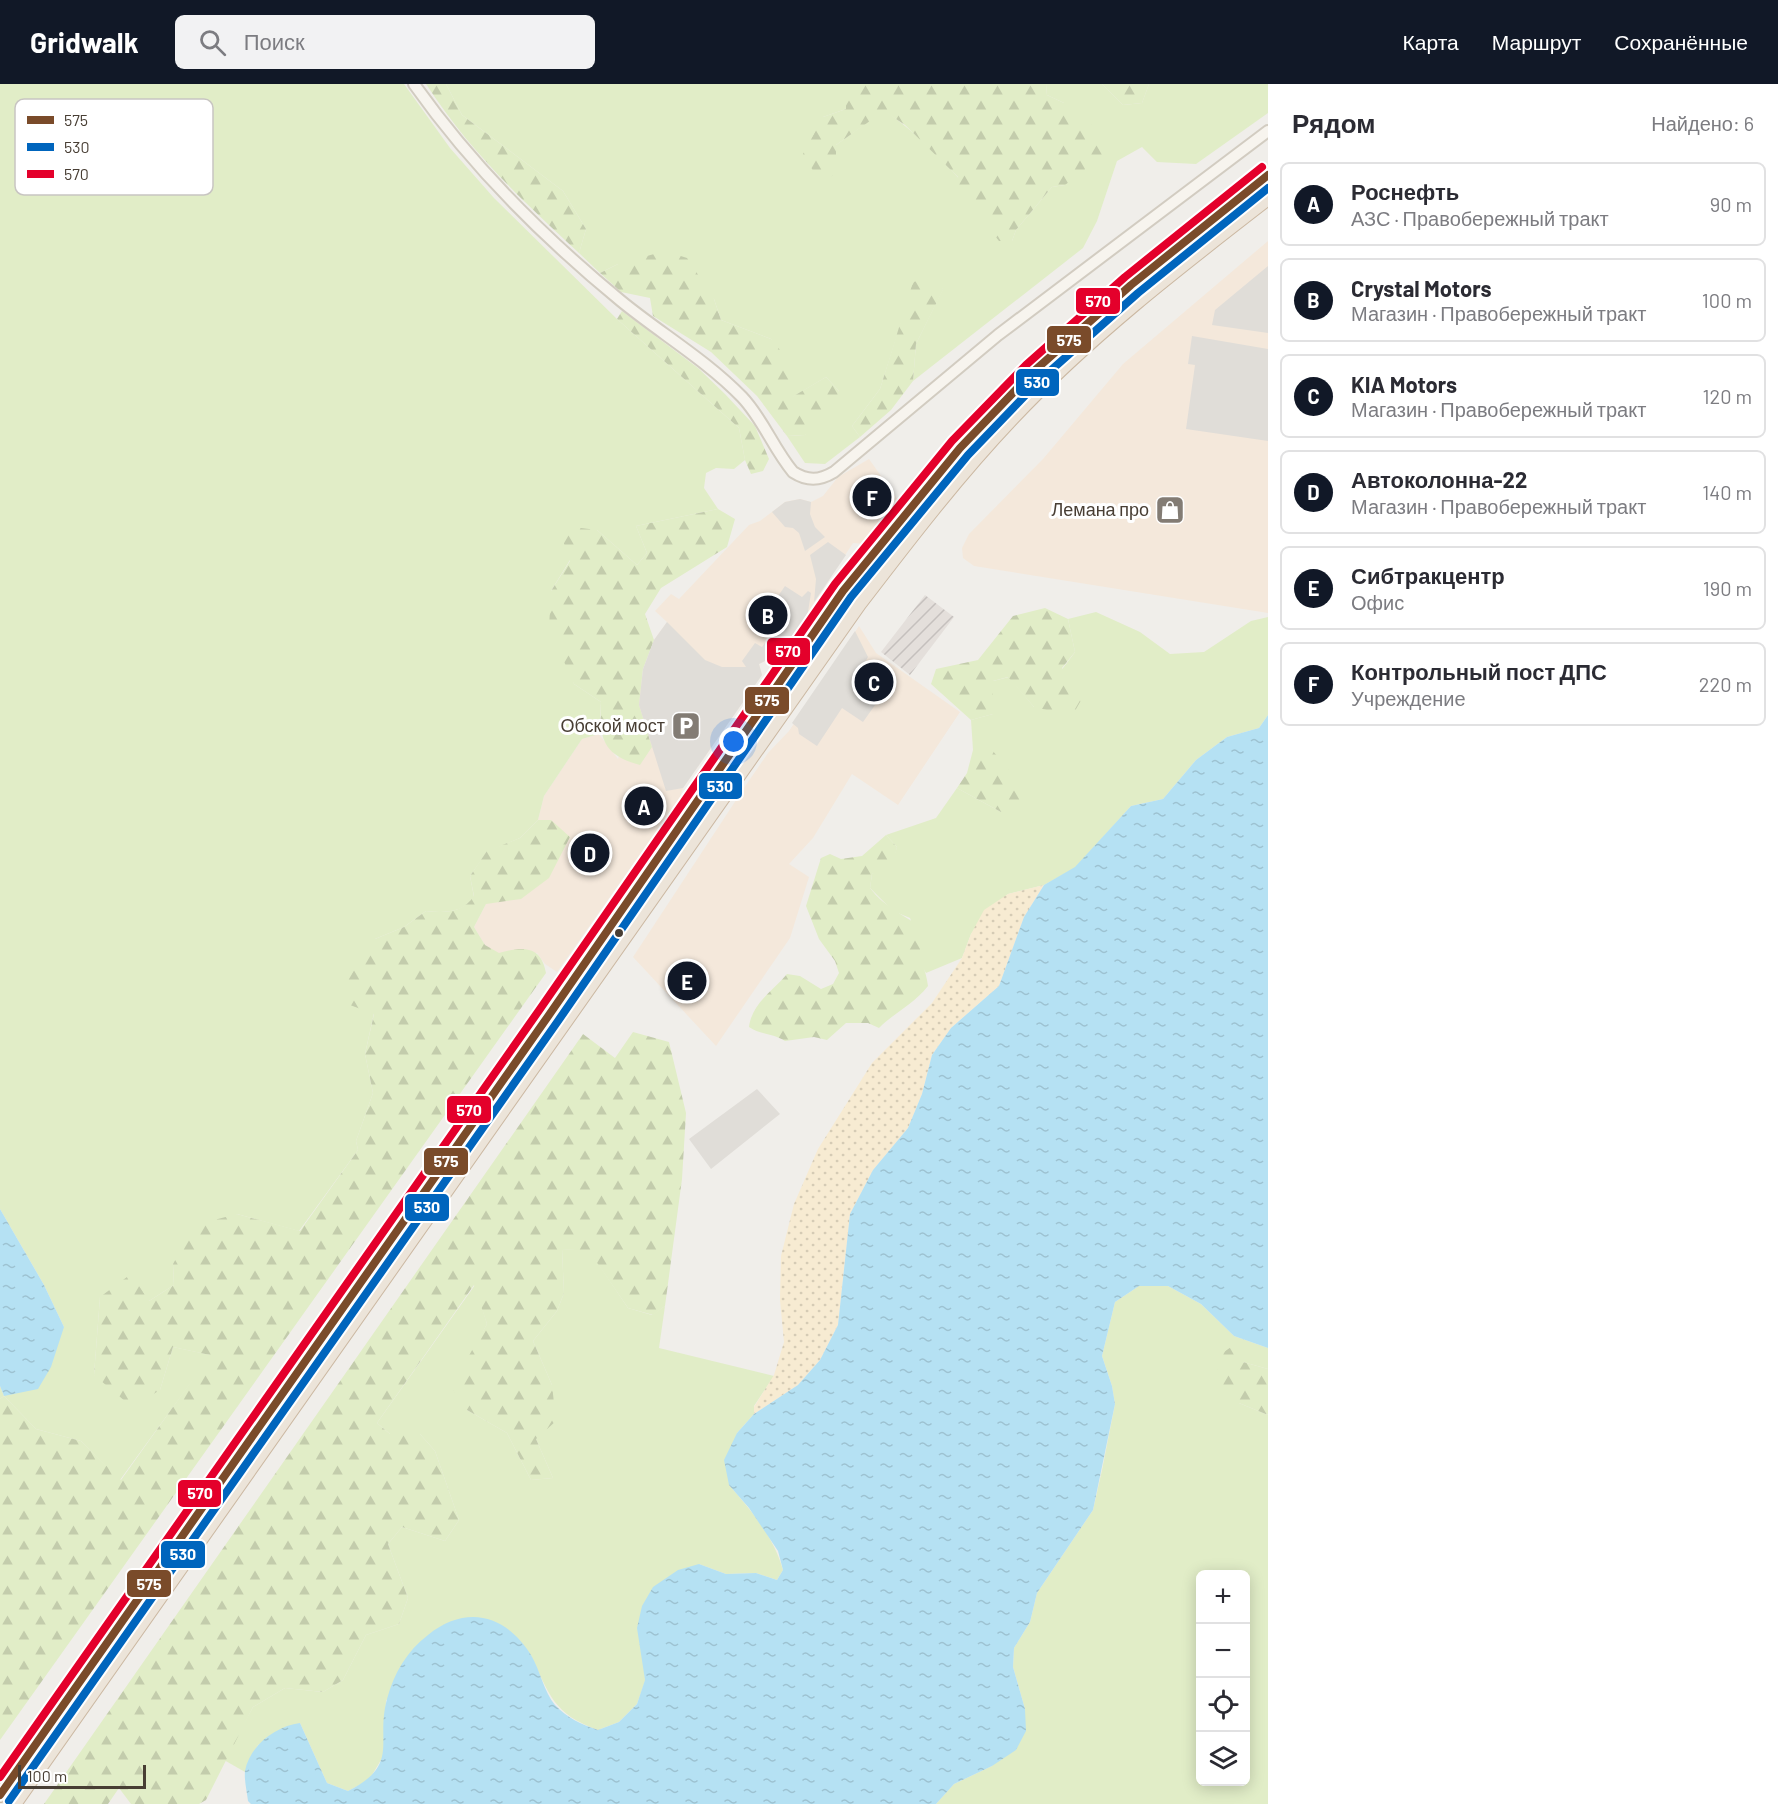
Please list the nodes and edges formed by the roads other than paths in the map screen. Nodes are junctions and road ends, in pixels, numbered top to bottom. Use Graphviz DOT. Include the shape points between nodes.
graph roads {
  1 [pos="414,84"];
  2 [pos="1268,131"];
  3 [pos="1268,175"];
  4 [pos="1268,198"];
  5 [pos="836,600"];
  6 [pos="851,615"];
  7 [pos="725,761"];
  8 [pos="621,942"];
  9 [pos="0,1796"];
  10 [pos="14,1804"];
  1 -- 2 [label="street" via="465,152 536,226 622,302 725,381 758,416 793,472 817,479 834,472 998,334"];
  3 -- 5 [label="highway" via="1073,335 1001,404 894,526"];
  4 -- 6 [label="highway" via="1093,341 1013,417 955,482"];
  5 -- 6 [label="highway" via="843,595 853,599"];
  5 -- 7 [label="highway"];
  6 -- 8 [label="highway"];
  7 -- 8 [label="highway" via="686,830 619,928 614,941"];
  7 -- 9 [label="highway"];
  8 -- 10 [label="highway"];
}
